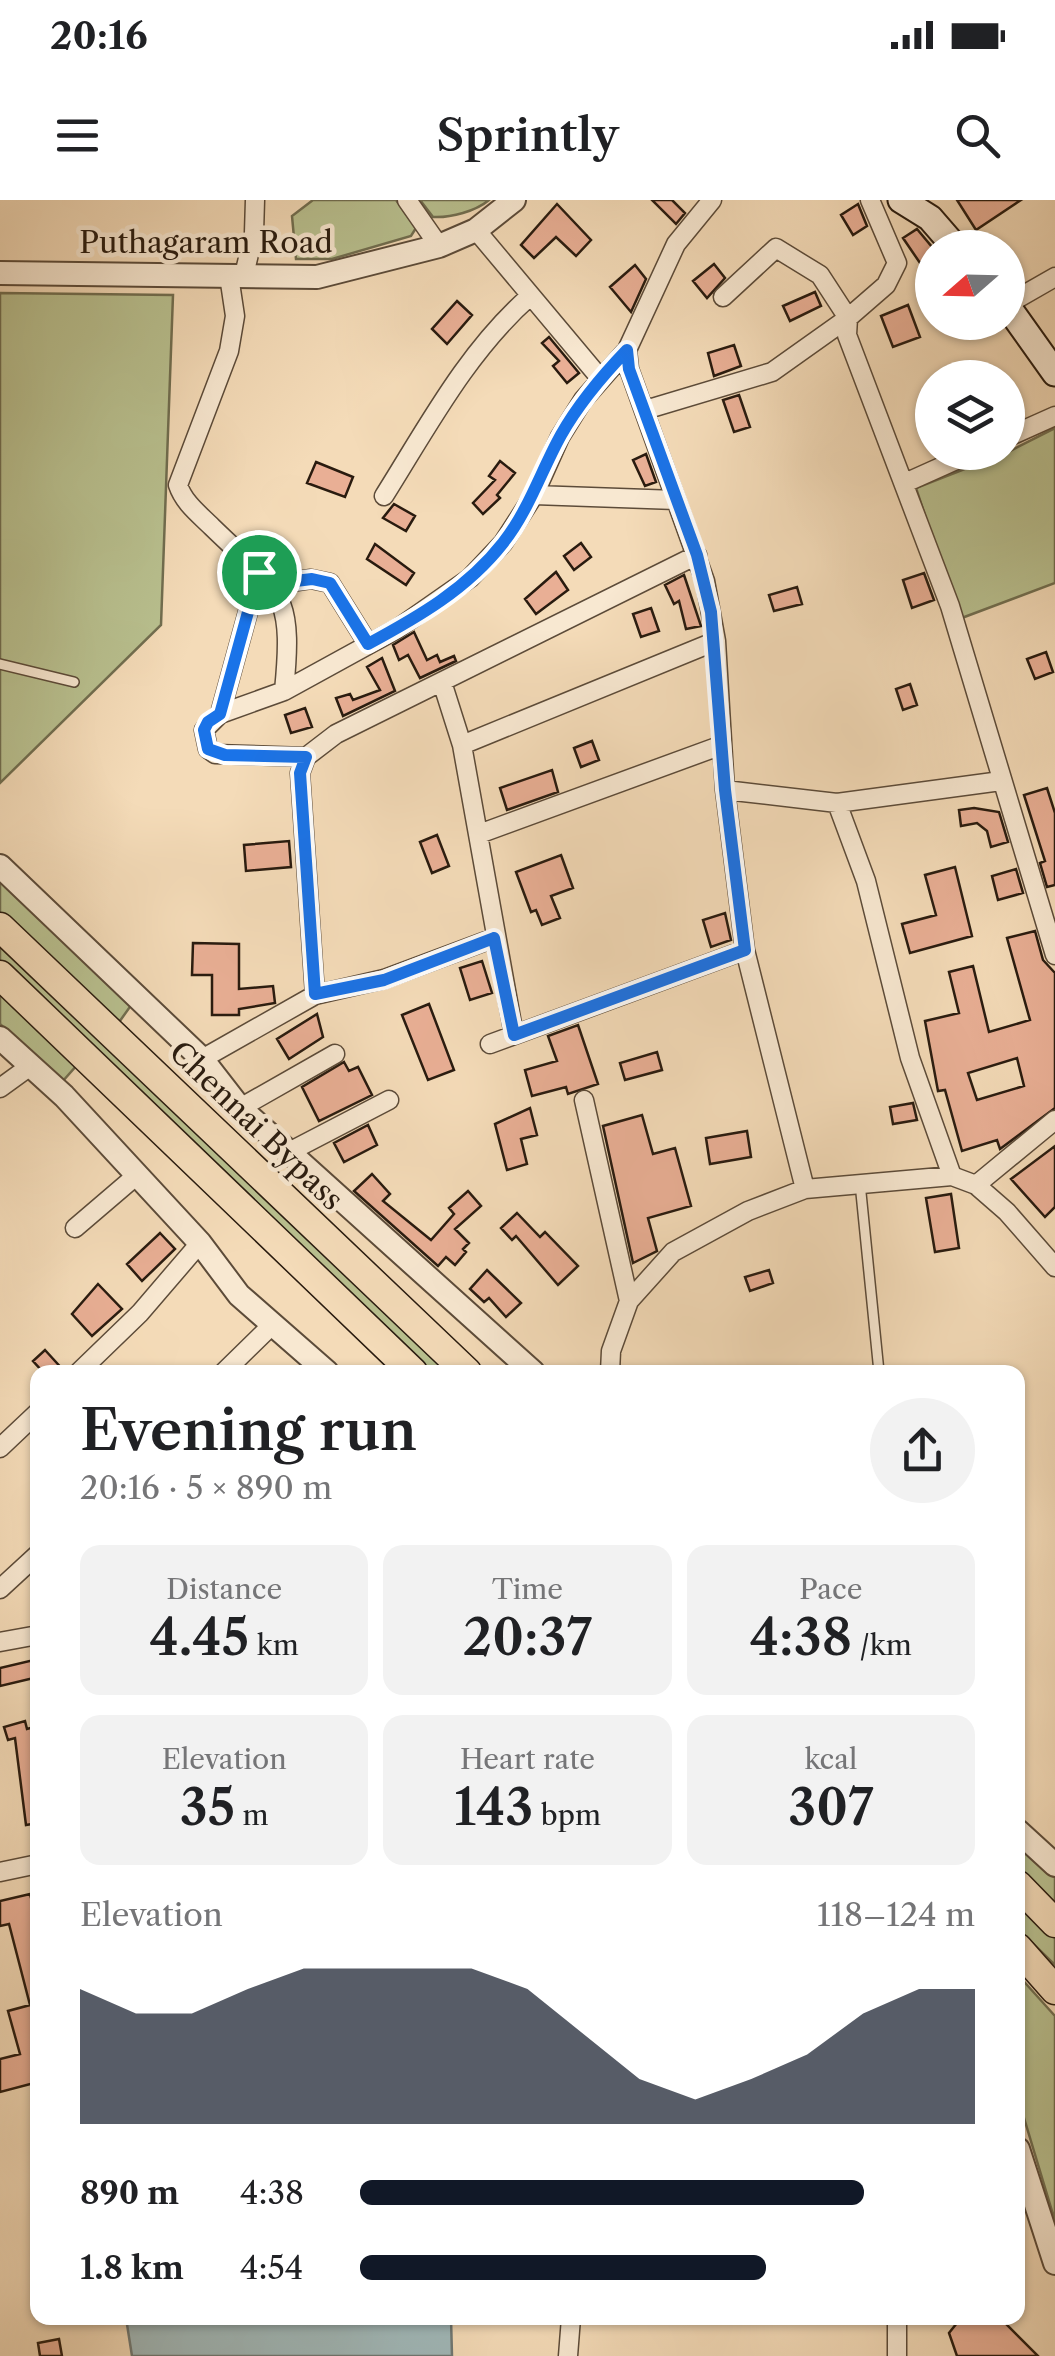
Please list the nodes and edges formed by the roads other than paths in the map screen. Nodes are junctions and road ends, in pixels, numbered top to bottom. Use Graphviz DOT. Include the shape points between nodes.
graph roads {
  1 [pos="254,200"];
  2 [pos="407,200"];
  3 [pos="514,200"];
  4 [pos="712,200"];
  5 [pos="870,200"];
  6 [pos="901,200"];
  7 [pos="476,230"];
  8 [pos="940,230"];
  9 [pos="440,246"];
  10 [pos="0,274"];
  11 [pos="236,275"];
  12 [pos="1055,277"];
  13 [pos="1025,296"];
  14 [pos="723,297"];
  15 [pos="529,298"];
  16 [pos="848,318"];
  17 [pos="1025,330"];
  18 [pos="627,350"];
  19 [pos="1055,373"];
  20 [pos="600,378"];
  21 [pos="645,410"];
  22 [pos="1055,416"];
  23 [pos="1025,430"];
  24 [pos="934,470"];
  25 [pos="905,483"];
  26 [pos="534,495"];
  27 [pos="384,496"];
  28 [pos="676,500"];
  29 [pos="697,555"];
  30 [pos="265,578"];
  31 [pos="716,641"];
  32 [pos="368,644"];
  33 [pos="0,664"];
  34 [pos="74,682"];
  35 [pos="442,682"];
  36 [pos="284,691"];
  37 [pos="220,714"];
  38 [pos="462,745"];
  39 [pos="722,745"];
  40 [pos="306,757"];
  41 [pos="1001,781"];
  42 [pos="725,790"];
  43 [pos="836,803"];
  44 [pos="479,834"];
  45 [pos="0,866"];
  46 [pos="0,928"];
  47 [pos="494,938"];
  48 [pos="745,950"];
  49 [pos="1055,956"];
  50 [pos="0,976"];
  51 [pos="315,994"];
  52 [pos="514,1035"];
  53 [pos="0,1038"];
  54 [pos="490,1044"];
  55 [pos="335,1054"];
  56 [pos="202,1059"];
  57 [pos="29,1067"];
  58 [pos="0,1088"];
  59 [pos="389,1100"];
  60 [pos="584,1100"];
  61 [pos="240,1108"];
  62 [pos="1055,1120"];
  63 [pos="290,1152"];
  64 [pos="136,1175"];
  65 [pos="952,1176"];
  66 [pos="860,1183"];
  67 [pos="976,1186"];
  68 [pos="804,1188"];
  69 [pos="75,1228"];
  70 [pos="200,1244"];
  71 [pos="1055,1266"];
  72 [pos="629,1301"];
  73 [pos="272,1325"];
  74 [pos="85,1365"];
  75 [pos="231,1365"];
  76 [pos="319,1365"];
  77 [pos="406,1365"];
  78 [pos="460,1365"];
  79 [pos="526,1365"];
  80 [pos="610,1365"];
  81 [pos="878,1365"];
  82 [pos="30,1420"];
  83 [pos="0,1448"];
  84 [pos="30,1562"];
  85 [pos="0,1590"];
  86 [pos="30,1637"];
  87 [pos="0,1642"];
  88 [pos="1025,1834"];
  89 [pos="30,1864"];
  90 [pos="1055,1865"];
  91 [pos="1,1866"];
  92 [pos="1025,1892"];
  93 [pos="1055,1923"];
  94 [pos="1025,1956"];
  95 [pos="1055,1990"];
  96 [pos="1025,2175"];
  97 [pos="1055,2264"];
  98 [pos="570,2325"];
  99 [pos="897,2325"];
  100 [pos="568,2356"];
  101 [pos="897,2356"];
  1 -- 11 [label="street" via="254,234"];
  2 -- 9 [label="street"];
  3 -- 7 [label="street, Puthagaram Road"];
  4 -- 18 [label="street" via="676,244"];
  5 -- 16 [label="street" via="897,262 886,285"];
  6 -- 8 [label="main road"];
  7 -- 9 [label="street, Puthagaram Road"];
  7 -- 15 [label="street"];
  9 -- 11 [label="street, Puthagaram Road" via="317,277"];
  10 -- 11 [label="street, Puthagaram Road"];
  11 -- 30 [label="street" via="230,351 178,486"];
  12 -- 13 [label="street"];
  14 -- 16 [label="street" via="776,248 820,275"];
  15 -- 20 [label="street"];
  15 -- 27 [label="street" via="476,352"];
  16 -- 21 [label="street" via="772,372"];
  16 -- 25 [label="street" via="847,335"];
  17 -- 19 [label="main road"];
  18 -- 20 [label="street"];
  18 -- 21 [label="street"];
  20 -- 26 [label="street" via="560,437"];
  21 -- 28 [label="street"];
  22 -- 23 [label="street"];
  24 -- 25 [label="street"];
  25 -- 41 [label="street" via="950,606"];
  26 -- 28 [label="street"];
  26 -- 32 [label="street" via="470,578 435,607"];
  28 -- 29 [label="street"];
  29 -- 31 [label="street"];
  29 -- 35 [label="street"];
  30 -- 32 [label="street" via="330,583"];
  30 -- 36 [label="street" via="288,620"];
  30 -- 37 [label="street"];
  31 -- 38 [label="street"];
  31 -- 39 [label="street"];
  32 -- 36 [label="street"];
  33 -- 34 [label="lane"];
  35 -- 38 [label="street"];
  35 -- 40 [label="street" via="336,734"];
  36 -- 37 [label="street"];
  37 -- 40 [label="street" via="204,730 215,754"];
  38 -- 44 [label="street"];
  39 -- 42 [label="street"];
  39 -- 44 [label="street"];
  40 -- 51 [label="street" via="300,773"];
  41 -- 43 [label="street"];
  41 -- 49 [label="street"];
  42 -- 43 [label="street"];
  42 -- 48 [label="street"];
  43 -- 65 [label="street" via="866,881 910,1058"];
  44 -- 47 [label="street"];
  45 -- 56 [label="street"];
  46 -- 78 [label="highway, Chennai Bypass"];
  47 -- 51 [label="street" via="384,980"];
  47 -- 52 [label="street"];
  48 -- 52 [label="street"];
  48 -- 68 [label="street"];
  50 -- 77 [label="highway"];
  51 -- 56 [label="street"];
  52 -- 54 [label="street"];
  53 -- 57 [label="street"];
  55 -- 61 [label="street"];
  56 -- 61 [label="street"];
  57 -- 58 [label="street"];
  57 -- 64 [label="street"];
  59 -- 63 [label="street"];
  60 -- 72 [label="street"];
  61 -- 63 [label="street"];
  62 -- 67 [label="street"];
  63 -- 79 [label="street"];
  64 -- 69 [label="street"];
  64 -- 70 [label="street"];
  65 -- 66 [label="street"];
  65 -- 67 [label="street"];
  66 -- 68 [label="street"];
  66 -- 81 [label="lane"];
  67 -- 71 [label="street"];
  68 -- 72 [label="street" via="697,1236"];
  70 -- 73 [label="street"];
  70 -- 74 [label="street"];
  72 -- 80 [label="street"];
  73 -- 75 [label="street"];
  73 -- 76 [label="street"];
  82 -- 83 [label="street"];
  84 -- 85 [label="street"];
  86 -- 87 [label="street"];
  88 -- 90 [label="street"];
  89 -- 91 [label="street"];
  92 -- 93 [label="highway"];
  94 -- 95 [label="highway"];
  96 -- 97 [label="street"];
  98 -- 100 [label="street"];
  99 -- 101 [label="street"];
}
